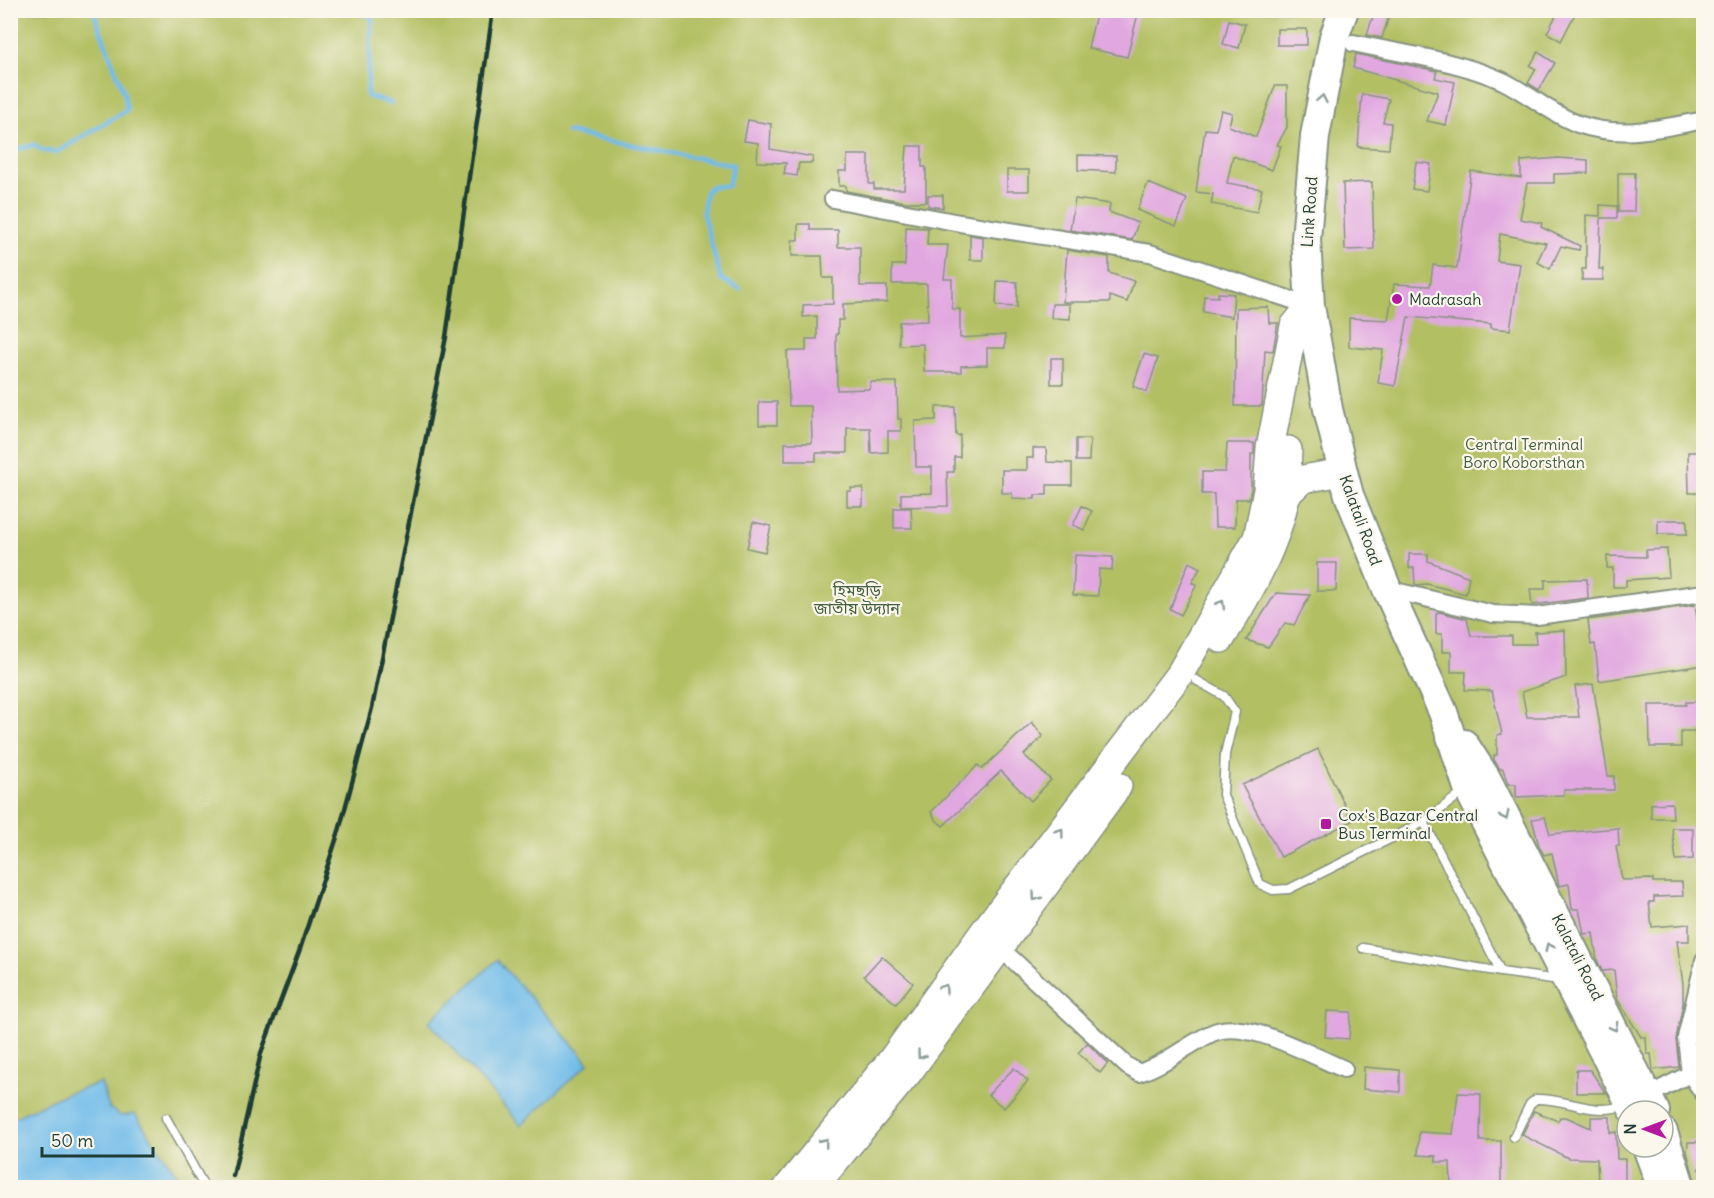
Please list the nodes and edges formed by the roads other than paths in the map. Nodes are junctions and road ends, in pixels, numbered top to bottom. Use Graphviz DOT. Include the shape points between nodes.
graph roads {
  1 [pos="1344,10"];
  2 [pos="1364,10"];
  3 [pos="1353,43"];
  4 [pos="1704,120"];
  5 [pos="833,199"];
  6 [pos="1310,294"];
  7 [pos="1343,472"];
  8 [pos="1286,495"];
  9 [pos="1387,589"];
  10 [pos="1704,593"];
  11 [pos="1196,680"];
  12 [pos="1477,783"];
  13 [pos="1424,822"];
  14 [pos="999,947"];
  15 [pos="1363,948"];
  16 [pos="1704,960"];
  17 [pos="1501,972"];
  18 [pos="1580,983"];
  19 [pos="1344,1069"];
  20 [pos="1690,1074"];
  21 [pos="1704,1094"];
  22 [pos="1639,1099"];
  23 [pos="1651,1099"];
  24 [pos="1615,1110"];
  25 [pos="166,1118"];
  26 [pos="1514,1137"];
  27 [pos="1651,1159"];
  28 [pos="1672,1159"];
  29 [pos="205,1188"];
  30 [pos="788,1188"];
  31 [pos="813,1188"];
  32 [pos="1662,1188"];
  33 [pos="1681,1188"];
  6 -- 1 [label="highway, Link Road, one-way" via="1306,239 1315,136 1334,37"];
  2 -- 3 [label="highway, Link Road"];
  3 -- 4 [label="street" via="1461,66 1503,81 1577,124 1634,133"];
  3 -- 6 [label="highway, Link Road" via="1333,140 1325,237"];
  5 -- 6 [label="street" via="1150,253"];
  6 -- 7 [label="highway, Kalatali Road" via="1328,409"];
  6 -- 8 [label="main road" via="1288,448"];
  30 -- 6 [label="main road, one-way" via="893,1058 1186,662 1257,538 1294,326"];
  7 -- 8 [label="main road" via="1303,479"];
  7 -- 9 [label="highway, Kalatali Road"];
  8 -- 11 [label="main road" via="1272,542 1246,598"];
  9 -- 10 [label="street" via="1493,614 1537,616"];
  9 -- 12 [label="highway, Kalatali Road"];
  11 -- 13 [label="lane" via="1224,696 1235,712 1225,753 1223,795 1260,884 1273,890 1289,889"];
  11 -- 14 [label="main road, one-way"];
  12 -- 13 [label="lane"];
  12 -- 18 [label="highway, Kalatali Road"];
  13 -- 17 [label="lane"];
  14 -- 19 [label="street" via="1139,1073 1153,1069 1216,1031 1238,1028"];
  14 -- 31 [label="main road, one-way" via="908,1073"];
  15 -- 17 [label="lane"];
  16 -- 20 [label="street" via="1686,1038"];
  17 -- 18 [label="lane"];
  18 -- 22 [label="highway, Kalatali Road"];
  20 -- 21 [label="street"];
  20 -- 23 [label="street"];
  24 -- 26 [label="lane" via="1536,1099"];
  25 -- 29 [label="lane"];
  27 -- 32 [label="highway"];
  28 -- 33 [label="highway"];
}
